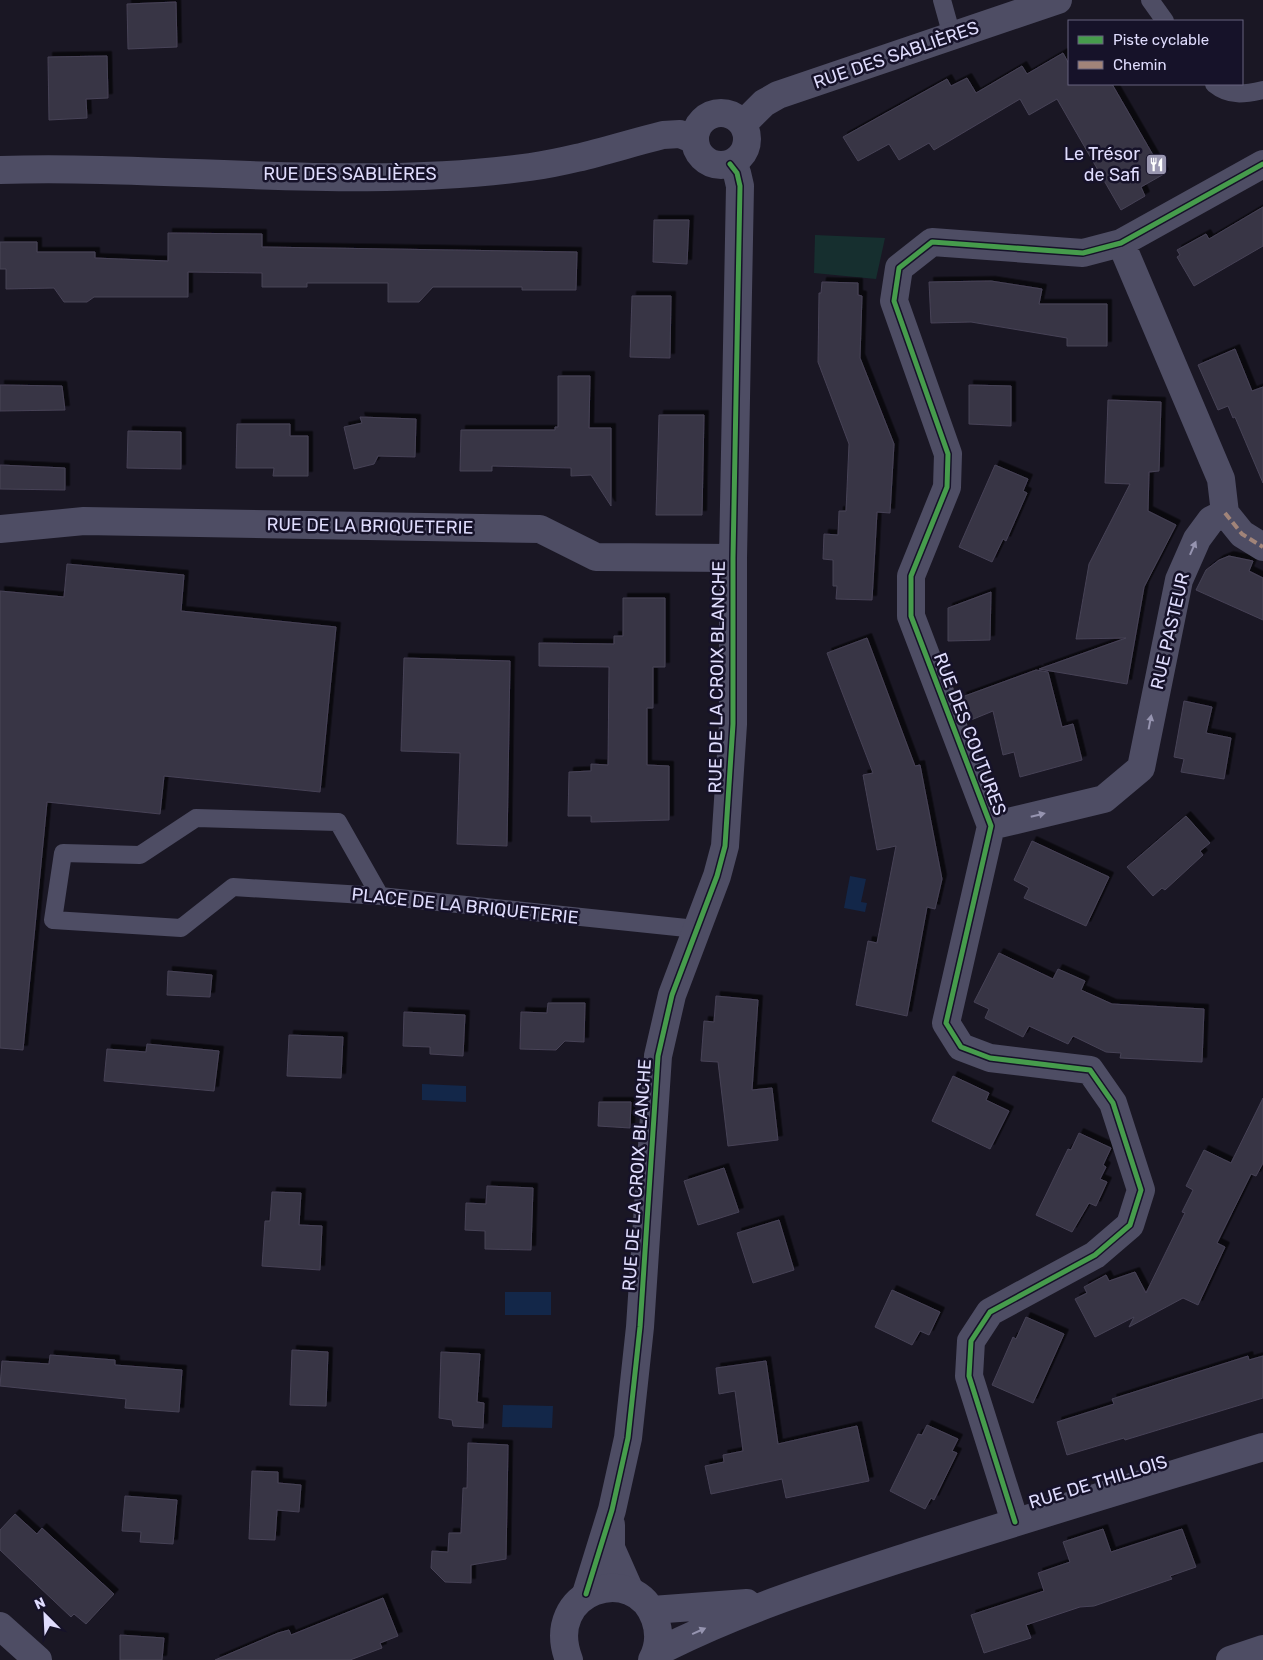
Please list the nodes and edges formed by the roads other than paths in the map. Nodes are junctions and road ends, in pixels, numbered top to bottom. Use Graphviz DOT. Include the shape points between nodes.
graph roads {
  1 [pos="942,0"];
  2 [pos="1058,0"];
  3 [pos="1150,0"];
  4 [pos="1164,20"];
  5 [pos="952,36"];
  6 [pos="1215,85"];
  7 [pos="1263,90"];
  8 [pos="743,124"];
  9 [pos="695,140"];
  10 [pos="730,164"];
  11 [pos="1263,164"];
  12 [pos="0,170"];
  13 [pos="1121,243"];
  14 [pos="1224,513"];
  15 [pos="0,529"];
  16 [pos="1263,547"];
  17 [pos="733,558"];
  18 [pos="991,826"];
  19 [pos="380,896"];
  20 [pos="696,929"];
  21 [pos="1263,1447"];
  22 [pos="612,1510"];
  23 [pos="1016,1522"];
  24 [pos="630,1591"];
  25 [pos="586,1594"];
  26 [pos="770,1601"];
  27 [pos="652,1610"];
  28 [pos="0,1626"];
  29 [pos="1263,1649"];
  30 [pos="562,1655"];
  31 [pos="654,1656"];
  32 [pos="38,1660"];
  33 [pos="1230,1660"];
  1 -- 5 [label="lane"];
  2 -- 5 [label="street, RUE DES SABLIÈRES"];
  3 -- 4 [label="lane"];
  5 -- 8 [label="street, RUE DES SABLIÈRES" via="778,95 764,103"];
  6 -- 7 [label="lane" via="1240,95"];
  8 -- 9 [label="street" via="732,115 716,114 701,123"];
  8 -- 10 [label="street" via="748,139 746,147 743,154"];
  9 -- 10 [label="street" via="696,148 706,161 722,166"];
  9 -- 12 [label="street, RUE DES SABLIÈRES" via="680,134 663,135 532,167 458,174 376,177"];
  10 -- 17 [label="street, RUE DE LA CROIX BLANCHE" via="737,173 740,186"];
  11 -- 13 [label="street, RUE DES COUTURES"];
  13 -- 14 [label="street" via="1221,479"];
  13 -- 18 [label="street, RUE DES COUTURES" via="1083,253 932,242 899,268 894,301 948,454 947,487 911,576 911,616"];
  14 -- 16 [label="street" via="1242,534"];
  18 -- 14 [label="street, RUE PASTEUR, one-way" via="1104,799 1141,768 1179,580 1197,538 1211,520"];
  15 -- 17 [label="street, RUE DE LA BRIQUETERIE" via="84,521 540,529 596,557"];
  17 -- 20 [label="street, RUE DE LA CROIX BLANCHE" via="733,724 725,846"];
  18 -- 23 [label="street, RUE DES COUTURES" via="946,1023 961,1047 990,1058 1090,1070 1113,1103 1140,1190 1130,1225 1095,1255 990,1312 971,1341 969,1376"];
  19 -- 19 [label="lane, PLACE DE LA BRIQUETERIE" via="233,887 181,928 53,920 63,853 140,855 196,818 338,822"];
  19 -- 20 [label="lane, PLACE DE LA BRIQUETERIE"];
  20 -- 22 [label="street, RUE DE LA CROIX BLANCHE" via="672,995 658,1056 640,1335 628,1438"];
  21 -- 23 [label="street, RUE DE THILLOIS"];
  22 -- 24 [label="street, RUE DE LA CROIX BLANCHE" via="611,1548"];
  22 -- 25 [label="street, RUE DE LA CROIX BLANCHE"];
  23 -- 26 [label="street, RUE DE THILLOIS"];
  24 -- 25 [label="street" via="608,1588"];
  24 -- 27 [label="street"];
  25 -- 30 [label="street" via="572,1608 564,1625"];
  26 -- 27 [label="street, RUE DE THILLOIS"];
  31 -- 26 [label="street, RUE DE THILLOIS, one-way" via="702,1630"];
  27 -- 31 [label="street" via="659,1631"];
  28 -- 32 [label="street"];
  29 -- 33 [label="street"];
}
